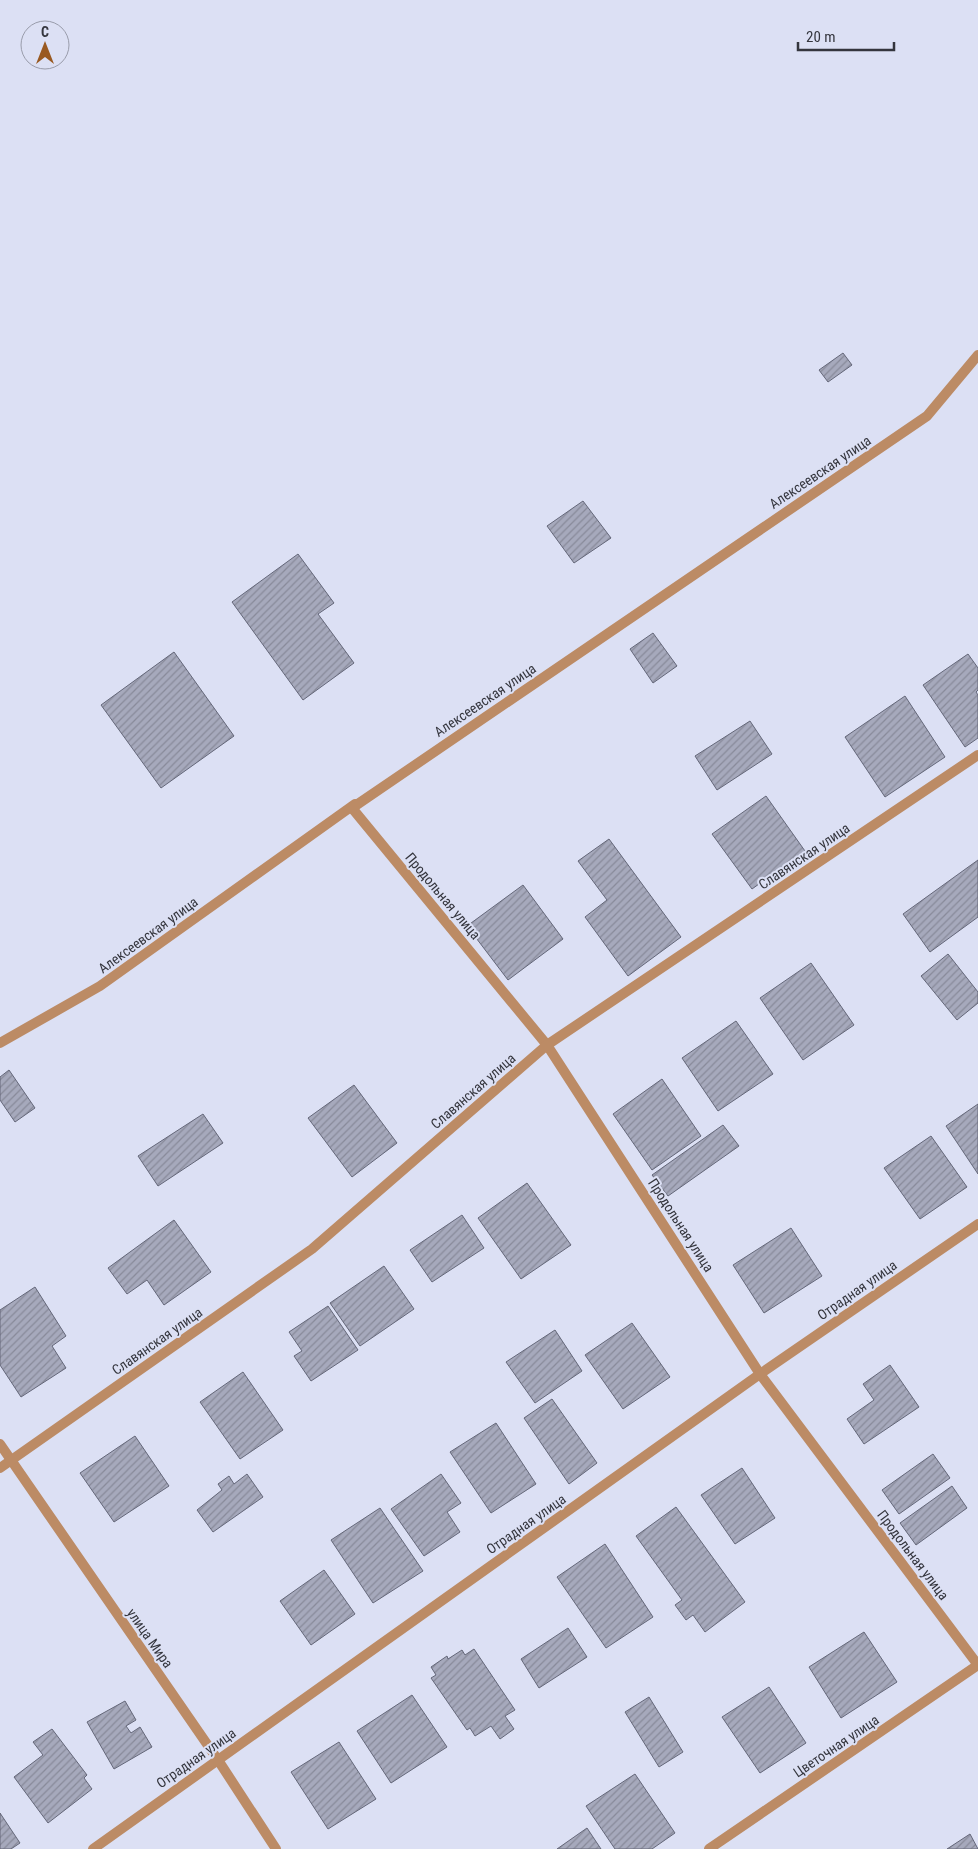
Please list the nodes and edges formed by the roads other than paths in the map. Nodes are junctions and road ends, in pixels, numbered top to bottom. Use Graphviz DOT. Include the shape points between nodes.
graph roads {
  1 [pos="978,355"];
  2 [pos="978,755"];
  3 [pos="352,808"];
  4 [pos="0,1043"];
  5 [pos="547,1044"];
  6 [pos="978,1224"];
  7 [pos="760,1374"];
  8 [pos="0,1444"];
  9 [pos="11,1460"];
  10 [pos="0,1468"];
  11 [pos="978,1665"];
  12 [pos="218,1760"];
  13 [pos="92,1849"];
  14 [pos="276,1849"];
  15 [pos="709,1849"];
  1 -- 3 [label="street, Алексеевская улица" via="927,416"];
  2 -- 5 [label="street, Славянская улица"];
  3 -- 4 [label="street, Алексеевская улица" via="355,804 100,986"];
  3 -- 5 [label="street, Продольная улица"];
  5 -- 7 [label="street, Продольная улица"];
  5 -- 9 [label="street, Славянская улица" via="312,1249"];
  6 -- 7 [label="street, Отрадная улица"];
  7 -- 11 [label="street, Продольная улица"];
  7 -- 12 [label="street, Отрадная улица"];
  8 -- 9 [label="street, улица Мира"];
  9 -- 10 [label="street, Славянская улица"];
  9 -- 12 [label="street, улица Мира"];
  11 -- 15 [label="street, Цветочная улица"];
  12 -- 13 [label="street, Отрадная улица"];
  12 -- 14 [label="street, улица Мира"];
}
